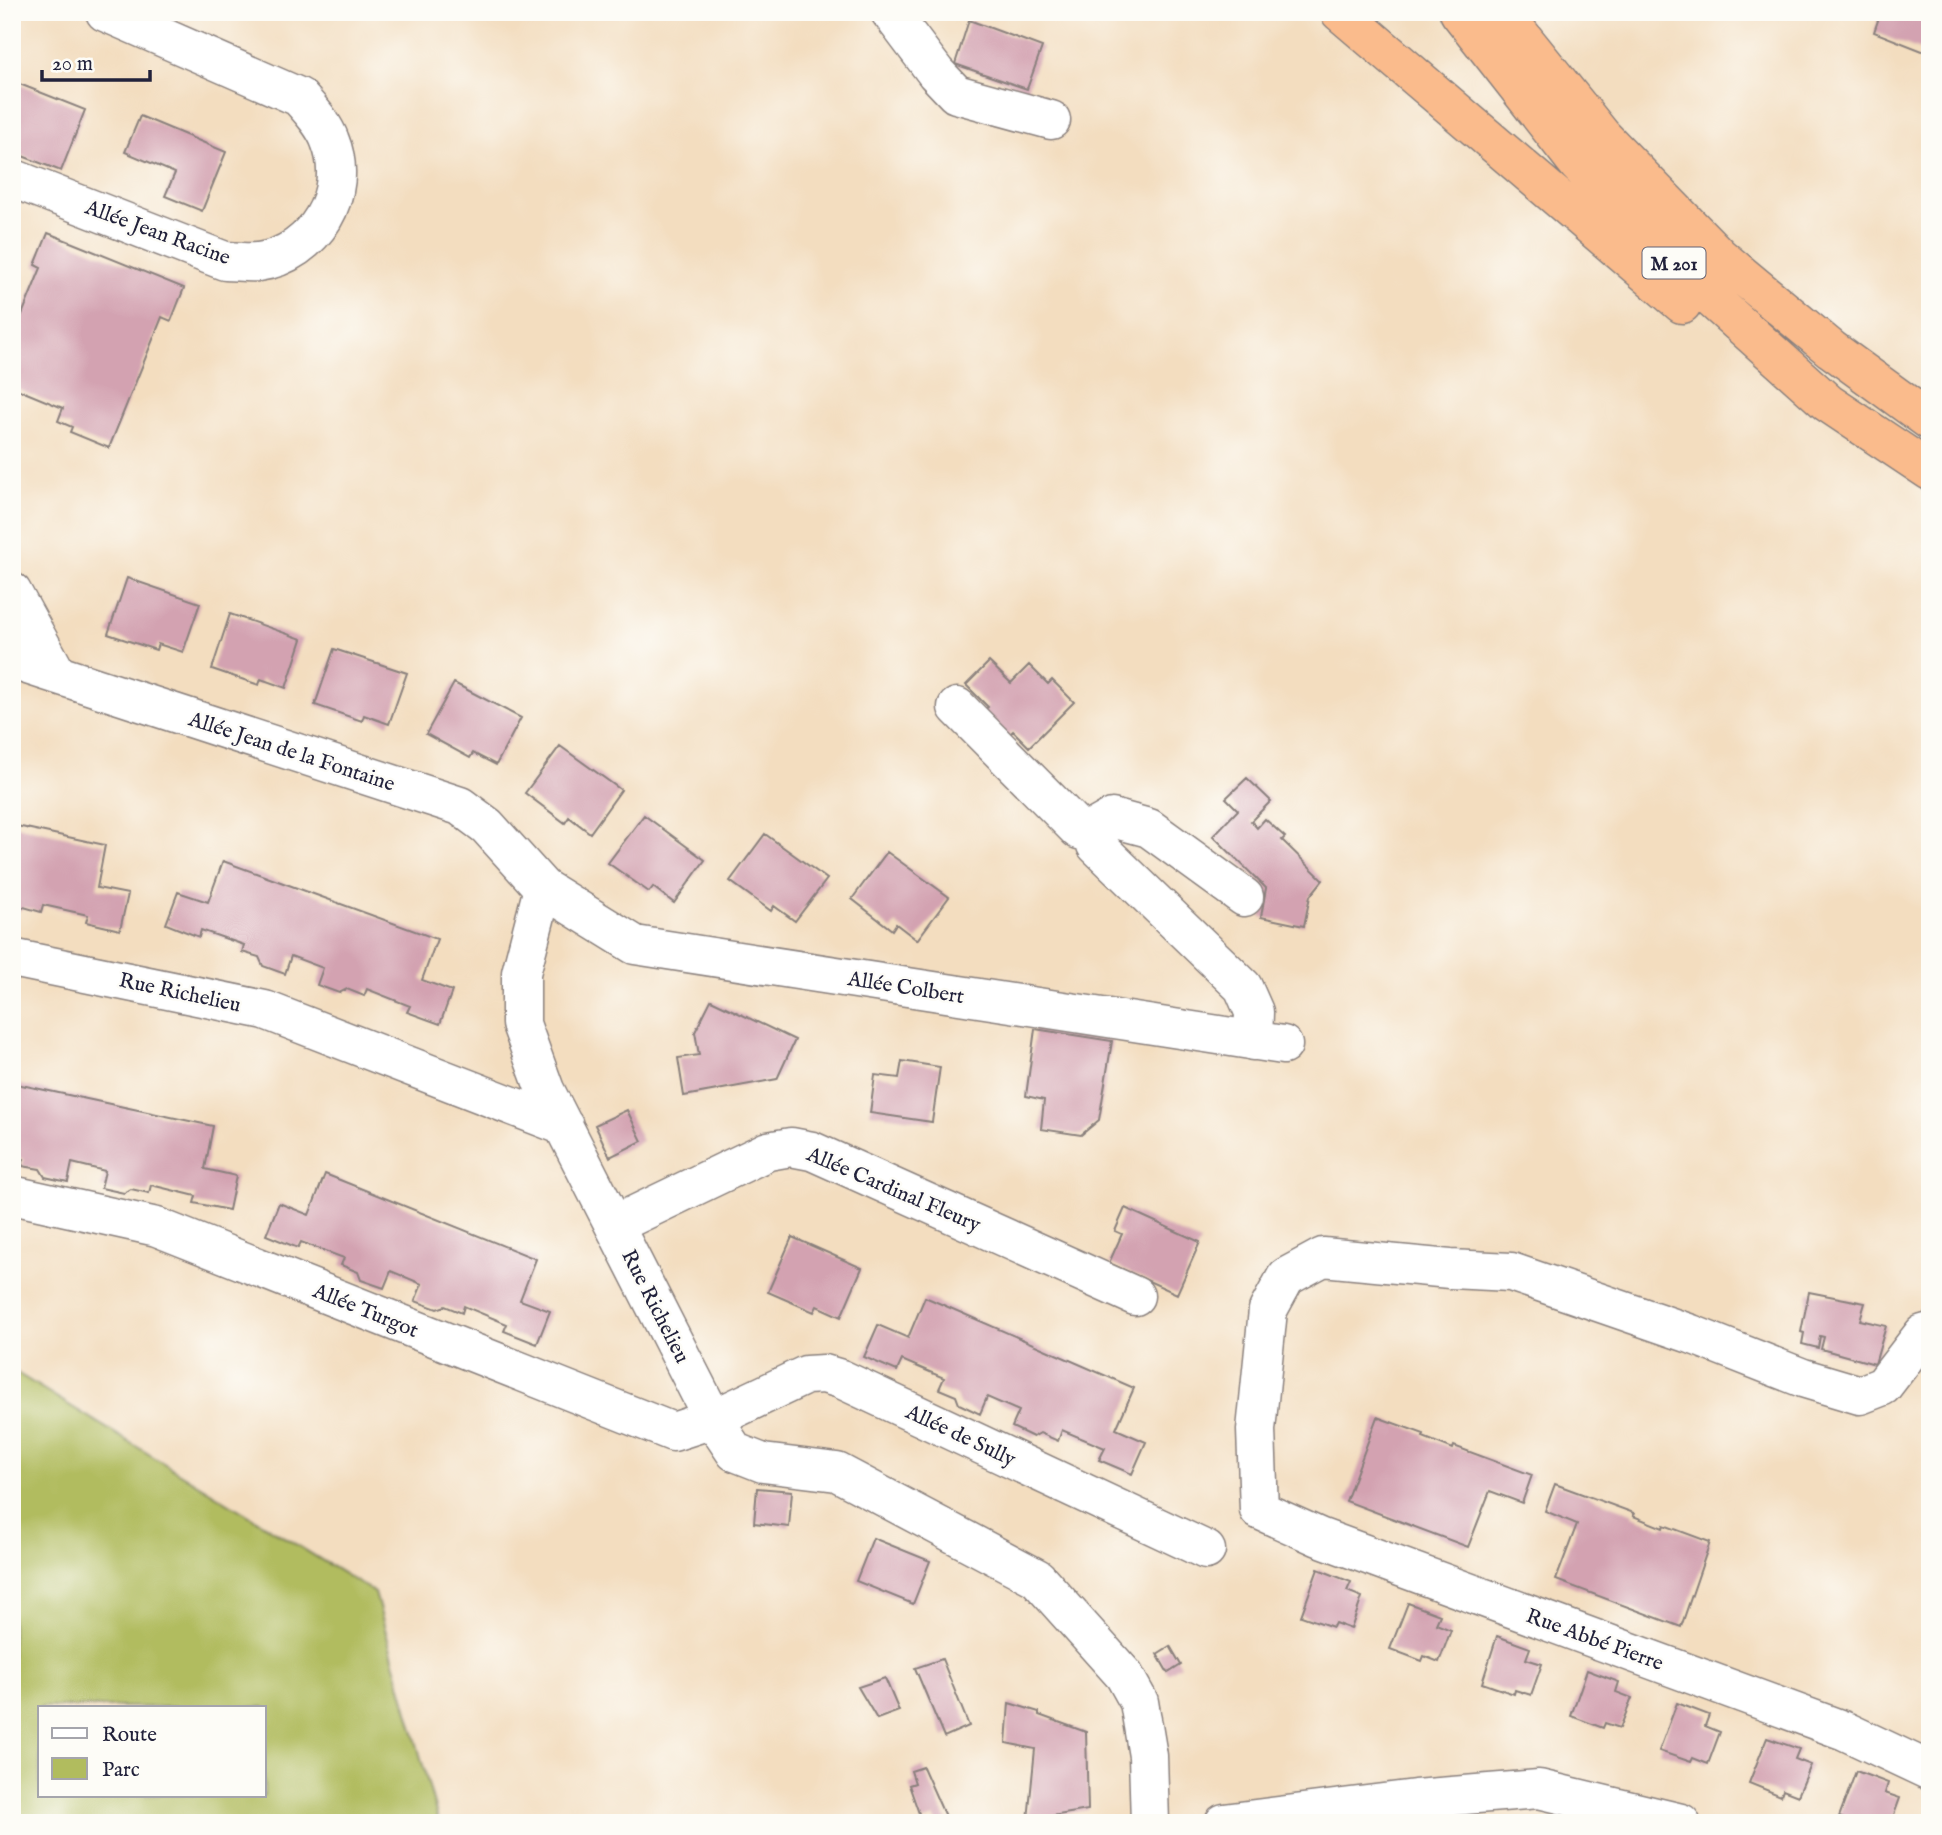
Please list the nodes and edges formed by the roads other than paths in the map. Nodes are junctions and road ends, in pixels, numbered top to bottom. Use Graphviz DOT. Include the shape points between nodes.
graph roads {
  1 [pos="105,12"];
  2 [pos="890,12"];
  3 [pos="1340,12"];
  4 [pos="1459,12"];
  5 [pos="1502,12"];
  6 [pos="1051,120"];
  7 [pos="12,178"];
  8 [pos="1828,403"];
  9 [pos="1930,421"];
  10 [pos="1930,471"];
  11 [pos="12,592"];
  12 [pos="12,660"];
  13 [pos="57,674"];
  14 [pos="957,707"];
  15 [pos="1097,835"];
  16 [pos="543,888"];
  17 [pos="1244,897"];
  18 [pos="16,962"];
  19 [pos="564,1126"];
  20 [pos="12,1195"];
  21 [pos="614,1225"];
  22 [pos="1135,1296"];
  23 [pos="1930,1332"];
  24 [pos="713,1419"];
  25 [pos="1206,1550"];
  26 [pos="1930,1771"];
  27 [pos="1150,1823"];
  28 [pos="1224,1823"];
  29 [pos="1681,1823"];
  1 -- 7 [label="street, Allée Jean Racine" via="299,97 330,139 337,165 327,215 307,238 285,253 258,262 225,261"];
  2 -- 6 [label="street" via="956,94"];
  3 -- 8 [label="highway" via="1714,331"];
  4 -- 8 [label="highway, M 201" via="1578,164 1684,274"];
  5 -- 9 [label="highway, M 201" via="1602,136 1720,257 1831,349"];
  8 -- 10 [label="highway, M 201"];
  11 -- 13 [label="street"];
  12 -- 13 [label="street, Allée Jean de la Fontaine"];
  13 -- 16 [label="street, Allée Jean de la Fontaine" via="460,806 487,826"];
  14 -- 15 [label="street" via="1079,830"];
  15 -- 16 [label="street, Allée Colbert" via="1097,845 1243,987 1268,1043 635,945"];
  15 -- 17 [label="street" via="1098,826 1112,818 1149,828"];
  16 -- 19 [label="street" via="521,974 521,1024 545,1090"];
  18 -- 19 [label="street, Rue Richelieu" via="265,1010"];
  19 -- 21 [label="street, Rue Richelieu"];
  20 -- 24 [label="street, Allée Turgot" via="158,1227 673,1432"];
  21 -- 22 [label="street, Allée Cardinal Fleury" via="768,1151 791,1147 812,1151"];
  21 -- 24 [label="street, Rue Richelieu"];
  23 -- 26 [label="street, Rue Abbé Pierre" via="1923,1334 1883,1386 1860,1395 1511,1272 1323,1257 1286,1277 1268,1310 1256,1430 1259,1510 1319,1537 1845,1731"];
  24 -- 25 [label="street, Allée de Sully" via="806,1375 841,1378"];
  24 -- 27 [label="street, Rue Richelieu" via="735,1452 764,1463 837,1472 1037,1578 1125,1675 1139,1702 1148,1756"];
  28 -- 29 [label="street" via="1415,1799 1539,1790"];
}
